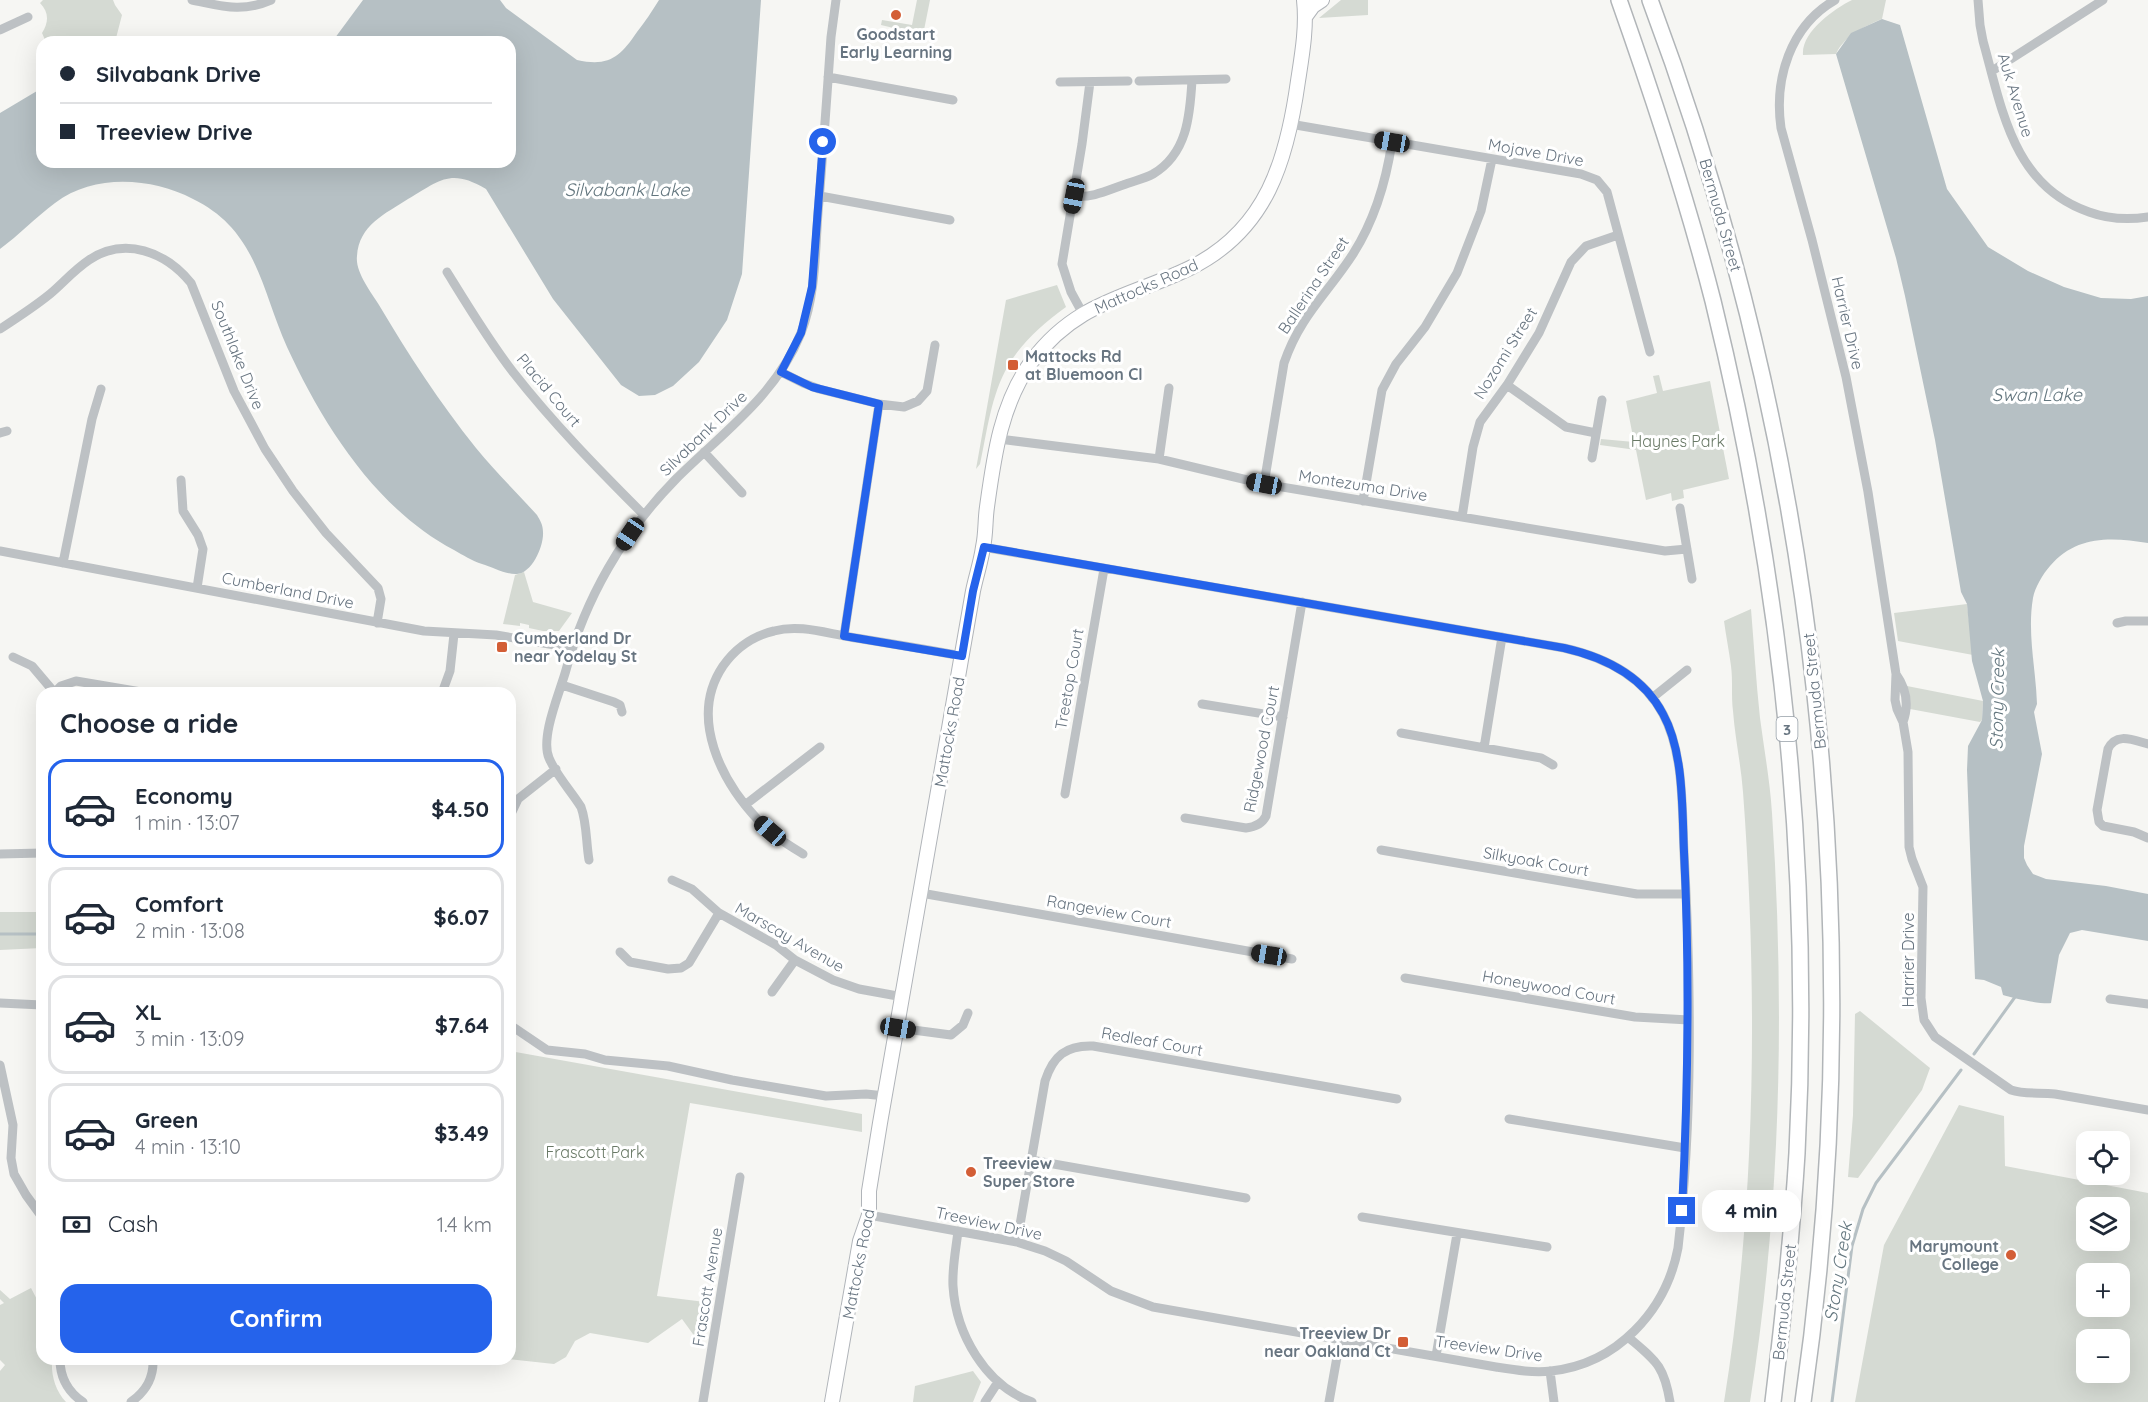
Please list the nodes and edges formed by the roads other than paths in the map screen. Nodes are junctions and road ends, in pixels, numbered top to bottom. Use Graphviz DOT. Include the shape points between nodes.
graph roads {
  1 [pos="192,0"];
  2 [pos="271,0"];
  3 [pos="836,0"];
  4 [pos="1304,0"];
  5 [pos="1322,0"];
  6 [pos="1619,0"];
  7 [pos="1835,0"];
  8 [pos="1978,0"];
  9 [pos="2103,0"];
  10 [pos="1653,4"];
  11 [pos="28,17"];
  12 [pos="1305,17"];
  13 [pos="0,30"];
  14 [pos="1992,71"];
  15 [pos="828,77"];
  16 [pos="1226,79"];
  17 [pos="1192,80"];
  18 [pos="1128,81"];
  19 [pos="1139,81"];
  20 [pos="1060,82"];
  21 [pos="1090,82"];
  22 [pos="953,100"];
  23 [pos="1290,124"];
  24 [pos="1392,142"];
  25 [pos="1492,159"];
  26 [pos="820,196"];
  27 [pos="1074,196"];
  28 [pos="2148,217"];
  29 [pos="950,220"];
  30 [pos="1618,235"];
  31 [pos="447,272"];
  32 [pos="1083,314"];
  33 [pos="0,329"];
  34 [pos="935,345"];
  35 [pos="1650,352"];
  36 [pos="781,372"];
  37 [pos="1507,385"];
  38 [pos="1169,388"];
  39 [pos="101,389"];
  40 [pos="1602,400"];
  41 [pos="879,404"];
  42 [pos="1596,433"];
  43 [pos="999,439"];
  44 [pos="704,453"];
  45 [pos="1592,458"];
  46 [pos="1159,459"];
  47 [pos="181,480"];
  48 [pos="1264,484"];
  49 [pos="742,493"];
  50 [pos="1363,501"];
  51 [pos="1680,508"];
  52 [pos="644,515"];
  53 [pos="1462,517"];
  54 [pos="984,547"];
  55 [pos="1687,549"];
  56 [pos="0,551"];
  57 [pos="63,563"];
  58 [pos="1104,569"];
  59 [pos="1692,579"];
  60 [pos="197,588"];
  61 [pos="1302,602"];
  62 [pos="2148,621"];
  63 [pos="378,623"];
  64 [pos="2117,623"];
  65 [pos="454,634"];
  66 [pos="844,636"];
  67 [pos="1503,637"];
  68 [pos="572,648"];
  69 [pos="962,656"];
  70 [pos="13,657"];
  71 [pos="1687,670"];
  72 [pos="562,685"];
  73 [pos="50,687"];
  74 [pos="60,687"];
  75 [pos="112,687"];
  76 [pos="444,687"];
  77 [pos="1652,698"];
  78 [pos="1203,704"];
  79 [pos="622,712"];
  80 [pos="1283,717"];
  81 [pos="1401,733"];
  82 [pos="2148,744"];
  83 [pos="820,747"];
  84 [pos="1484,748"];
  85 [pos="1553,765"];
  86 [pos="556,769"];
  87 [pos="1065,794"];
  88 [pos="516,803"];
  89 [pos="746,805"];
  90 [pos="1185,818"];
  91 [pos="2148,837"];
  92 [pos="1381,850"];
  93 [pos="0,854"];
  94 [pos="36,854"];
  95 [pos="803,854"];
  96 [pos="589,860"];
  97 [pos="672,880"];
  98 [pos="921,893"];
  99 [pos="1686,894"];
  100 [pos="719,913"];
  101 [pos="620,952"];
  102 [pos="1292,959"];
  103 [pos="795,960"];
  104 [pos="1405,978"];
  105 [pos="772,992"];
  106 [pos="903,997"];
  107 [pos="2110,999"];
  108 [pos="0,1003"];
  109 [pos="2148,1004"];
  110 [pos="36,1005"];
  111 [pos="968,1013"];
  112 [pos="1689,1020"];
  113 [pos="898,1028"];
  114 [pos="516,1029"];
  115 [pos="0,1065"];
  116 [pos="3,1093"];
  117 [pos="885,1096"];
  118 [pos="1397,1099"];
  119 [pos="2148,1110"];
  120 [pos="1509,1119"];
  121 [pos="1685,1148"];
  122 [pos="1031,1160"];
  123 [pos="740,1177"];
  124 [pos="1246,1198"];
  125 [pos="36,1209"];
  126 [pos="869,1215"];
  127 [pos="1362,1217"];
  128 [pos="958,1231"];
  129 [pos="1457,1234"];
  130 [pos="1017,1242"];
  131 [pos="1547,1247"];
  132 [pos="1628,1337"];
  133 [pos="1340,1340"];
  134 [pos="1436,1356"];
  135 [pos="61,1365"];
  136 [pos="152,1365"];
  137 [pos="1550,1371"];
  138 [pos="998,1382"];
  139 [pos="139,1399"];
  140 [pos="83,1402"];
  141 [pos="131,1402"];
  142 [pos="703,1402"];
  143 [pos="832,1402"];
  144 [pos="985,1402"];
  145 [pos="1032,1402"];
  146 [pos="1329,1402"];
  147 [pos="1554,1402"];
  148 [pos="1670,1402"];
  149 [pos="1773,1402"];
  150 [pos="1803,1402"];
  1 -- 2 [label="street" via="236,9"];
  3 -- 15 [label="street, Silvabank Drive"];
  4 -- 12 [label="street, Mattocks Road"];
  5 -- 12 [label="street"];
  6 -- 149 [label="main road, Bermuda Street / 3" via="1687,207 1724,349 1760,528 1784,699 1796,858 1800,1028 1794,1197"];
  7 -- 119 [label="street, Harrier Drive" via="1809,21 1791,48 1780,79 1779,112 1843,367 1868,492 1896,674 1906,699 1909,847 1923,887 1924,1020 1935,1037 2012,1090"];
  8 -- 14 [label="street, Auk Avenue"];
  9 -- 14 [label="street"];
  10 -- 150 [label="main road, Bermuda Street / 3" via="1710,173 1757,351 1790,516 1816,702 1830,893 1832,1047 1821,1254"];
  11 -- 13 [label="street"];
  12 -- 23 [label="street, Mattocks Road"];
  14 -- 28 [label="street, Auk Avenue" via="2018,150 2031,173 2065,202 2096,214 2126,219"];
  15 -- 22 [label="street"];
  15 -- 26 [label="street, Silvabank Drive"];
  16 -- 17 [label="street"];
  17 -- 19 [label="street"];
  17 -- 27 [label="street" via="1184,140 1166,164 1152,174 1096,195"];
  18 -- 21 [label="street"];
  20 -- 21 [label="street"];
  21 -- 27 [label="street"];
  23 -- 24 [label="street, Mojave Drive"];
  23 -- 32 [label="street, Mattocks Road" via="1277,176 1236,235 1190,268"];
  24 -- 25 [label="street, Mojave Drive"];
  24 -- 48 [label="street, Ballerina Street" via="1385,178 1366,231 1289,348"];
  25 -- 30 [label="street, Mojave Drive" via="1597,180 1607,192"];
  25 -- 50 [label="street" via="1481,211 1457,273 1382,390"];
  26 -- 29 [label="street"];
  26 -- 36 [label="street, Silvabank Drive" via="808,308 801,333"];
  27 -- 32 [label="street" via="1062,264"];
  30 -- 35 [label="street, Mojave Drive"];
  30 -- 37 [label="street, Nozomi Street" via="1586,246 1571,262 1539,333"];
  31 -- 52 [label="street, Placid Court" via="513,372 556,424"];
  32 -- 43 [label="street, Mattocks Road" via="1056,334 1032,362 1013,393"];
  33 -- 63 [label="street, Southlake Drive" via="101,254 134,249 167,259 181,270 198,296 230,383 264,449 326,533 378,588"];
  34 -- 41 [label="street" via="924,396 904,407"];
  36 -- 41 [label="street" via="812,387"];
  36 -- 44 [label="street, Silvabank Drive"];
  37 -- 42 [label="street" via="1566,427"];
  37 -- 53 [label="street, Nozomi Street" via="1476,433"];
  38 -- 46 [label="street"];
  39 -- 57 [label="street"];
  40 -- 42 [label="street"];
  41 -- 66 [label="street"];
  42 -- 45 [label="street"];
  43 -- 46 [label="street, Montezuma Drive"];
  43 -- 54 [label="street, Mattocks Road"];
  44 -- 49 [label="street"];
  44 -- 52 [label="street, Silvabank Drive"];
  46 -- 48 [label="street, Montezuma Drive"];
  47 -- 60 [label="street" via="183,511 203,549"];
  48 -- 50 [label="street, Montezuma Drive"];
  50 -- 53 [label="street, Montezuma Drive"];
  51 -- 55 [label="street"];
  52 -- 68 [label="street, Silvabank Drive" via="605,574"];
  53 -- 55 [label="street, Montezuma Drive" via="1665,551"];
  54 -- 58 [label="street, Treeview Drive"];
  54 -- 69 [label="street, Mattocks Road"];
  55 -- 59 [label="street"];
  56 -- 57 [label="street, Cumberland Drive"];
  57 -- 60 [label="street, Cumberland Drive"];
  58 -- 61 [label="street, Treeview Drive"];
  58 -- 87 [label="street, Treetop Court"];
  60 -- 63 [label="street, Cumberland Drive"];
  61 -- 67 [label="street, Treeview Drive"];
  61 -- 80 [label="street, Ridgewood Court"];
  62 -- 64 [label="street"];
  63 -- 65 [label="street, Cumberland Drive"];
  65 -- 68 [label="street, Cumberland Drive" via="496,635"];
  65 -- 76 [label="street"];
  66 -- 69 [label="street"];
  66 -- 89 [label="street" via="806,629 773,631 739,648 715,679 708,712 710,734 723,772"];
  67 -- 77 [label="street, Treeview Drive" via="1590,654 1611,663"];
  67 -- 84 [label="street"];
  68 -- 72 [label="street, Silvabank Drive"];
  69 -- 98 [label="street, Mattocks Road"];
  70 -- 73 [label="street" via="32,666"];
  71 -- 77 [label="street"];
  72 -- 79 [label="street" via="614,702"];
  72 -- 86 [label="street, Silvabank Drive" via="546,741 548,756"];
  74 -- 75 [label="street" via="76,681"];
  77 -- 99 [label="street, Treeview Drive" via="1663,713 1676,753"];
  78 -- 80 [label="street"];
  80 -- 90 [label="street, Ridgewood Court" via="1264,820 1246,828"];
  81 -- 84 [label="street"];
  82 -- 91 [label="street" via="2125,738 2111,743 2097,810 2103,826"];
  83 -- 89 [label="street"];
  84 -- 85 [label="street" via="1540,758"];
  86 -- 88 [label="street"];
  86 -- 96 [label="street, Silvabank Drive" via="584,816"];
  89 -- 95 [label="street" via="780,840"];
  92 -- 99 [label="street, Silkyoak Court" via="1637,894"];
  93 -- 94 [label="street"];
  97 -- 100 [label="street, Marscay Avenue" via="692,889"];
  98 -- 102 [label="street, Rangeview Court"];
  98 -- 106 [label="street, Mattocks Road"];
  99 -- 112 [label="street, Treeview Drive"];
  100 -- 101 [label="street" via="689,963 681,968 630,962"];
  100 -- 103 [label="street, Marscay Avenue"];
  103 -- 105 [label="street"];
  103 -- 106 [label="street, Marscay Avenue" via="850,987"];
  104 -- 112 [label="street, Honeywood Court" via="1635,1017"];
  106 -- 113 [label="street, Mattocks Road"];
  107 -- 109 [label="street"];
  108 -- 110 [label="street"];
  111 -- 113 [label="street" via="963,1025 951,1035"];
  112 -- 121 [label="street, Treeview Drive"];
  113 -- 117 [label="street, Mattocks Road"];
  114 -- 117 [label="street" via="547,1050 668,1066 826,1096"];
  115 -- 116 [label="street"];
  116 -- 125 [label="street" via="14,1125 14,1174"];
  117 -- 126 [label="street, Mattocks Road" via="869,1191"];
  118 -- 122 [label="street, Redleaf Court" via="1093,1046 1075,1048 1059,1056 1048,1070"];
  120 -- 121 [label="street"];
  121 -- 132 [label="street, Treeview Drive" via="1676,1259 1651,1313"];
  122 -- 124 [label="street"];
  122 -- 130 [label="street, Redleaf Court"];
  123 -- 142 [label="street, Frascott Avenue"];
  126 -- 128 [label="street, Treeview Drive"];
  126 -- 143 [label="street, Mattocks Road" via="860,1241"];
  127 -- 129 [label="street"];
  128 -- 130 [label="street, Treeview Drive"];
  128 -- 138 [label="street" via="953,1286 956,1308 971,1348"];
  129 -- 131 [label="street"];
  129 -- 134 [label="street"];
  130 -- 133 [label="street, Treeview Drive" via="1066,1261 1111,1291 1153,1307"];
  132 -- 137 [label="street, Treeview Drive" via="1616,1348 1588,1361"];
  132 -- 148 [label="street" via="1663,1372"];
  133 -- 134 [label="street, Treeview Drive"];
  133 -- 146 [label="street"];
  134 -- 137 [label="street, Treeview Drive" via="1519,1370"];
  135 -- 140 [label="street" via="64,1382"];
  136 -- 139 [label="street" via="150,1380"];
  137 -- 147 [label="street"];
  138 -- 144 [label="street"];
  138 -- 145 [label="street"];
  139 -- 141 [label="street"];
}
